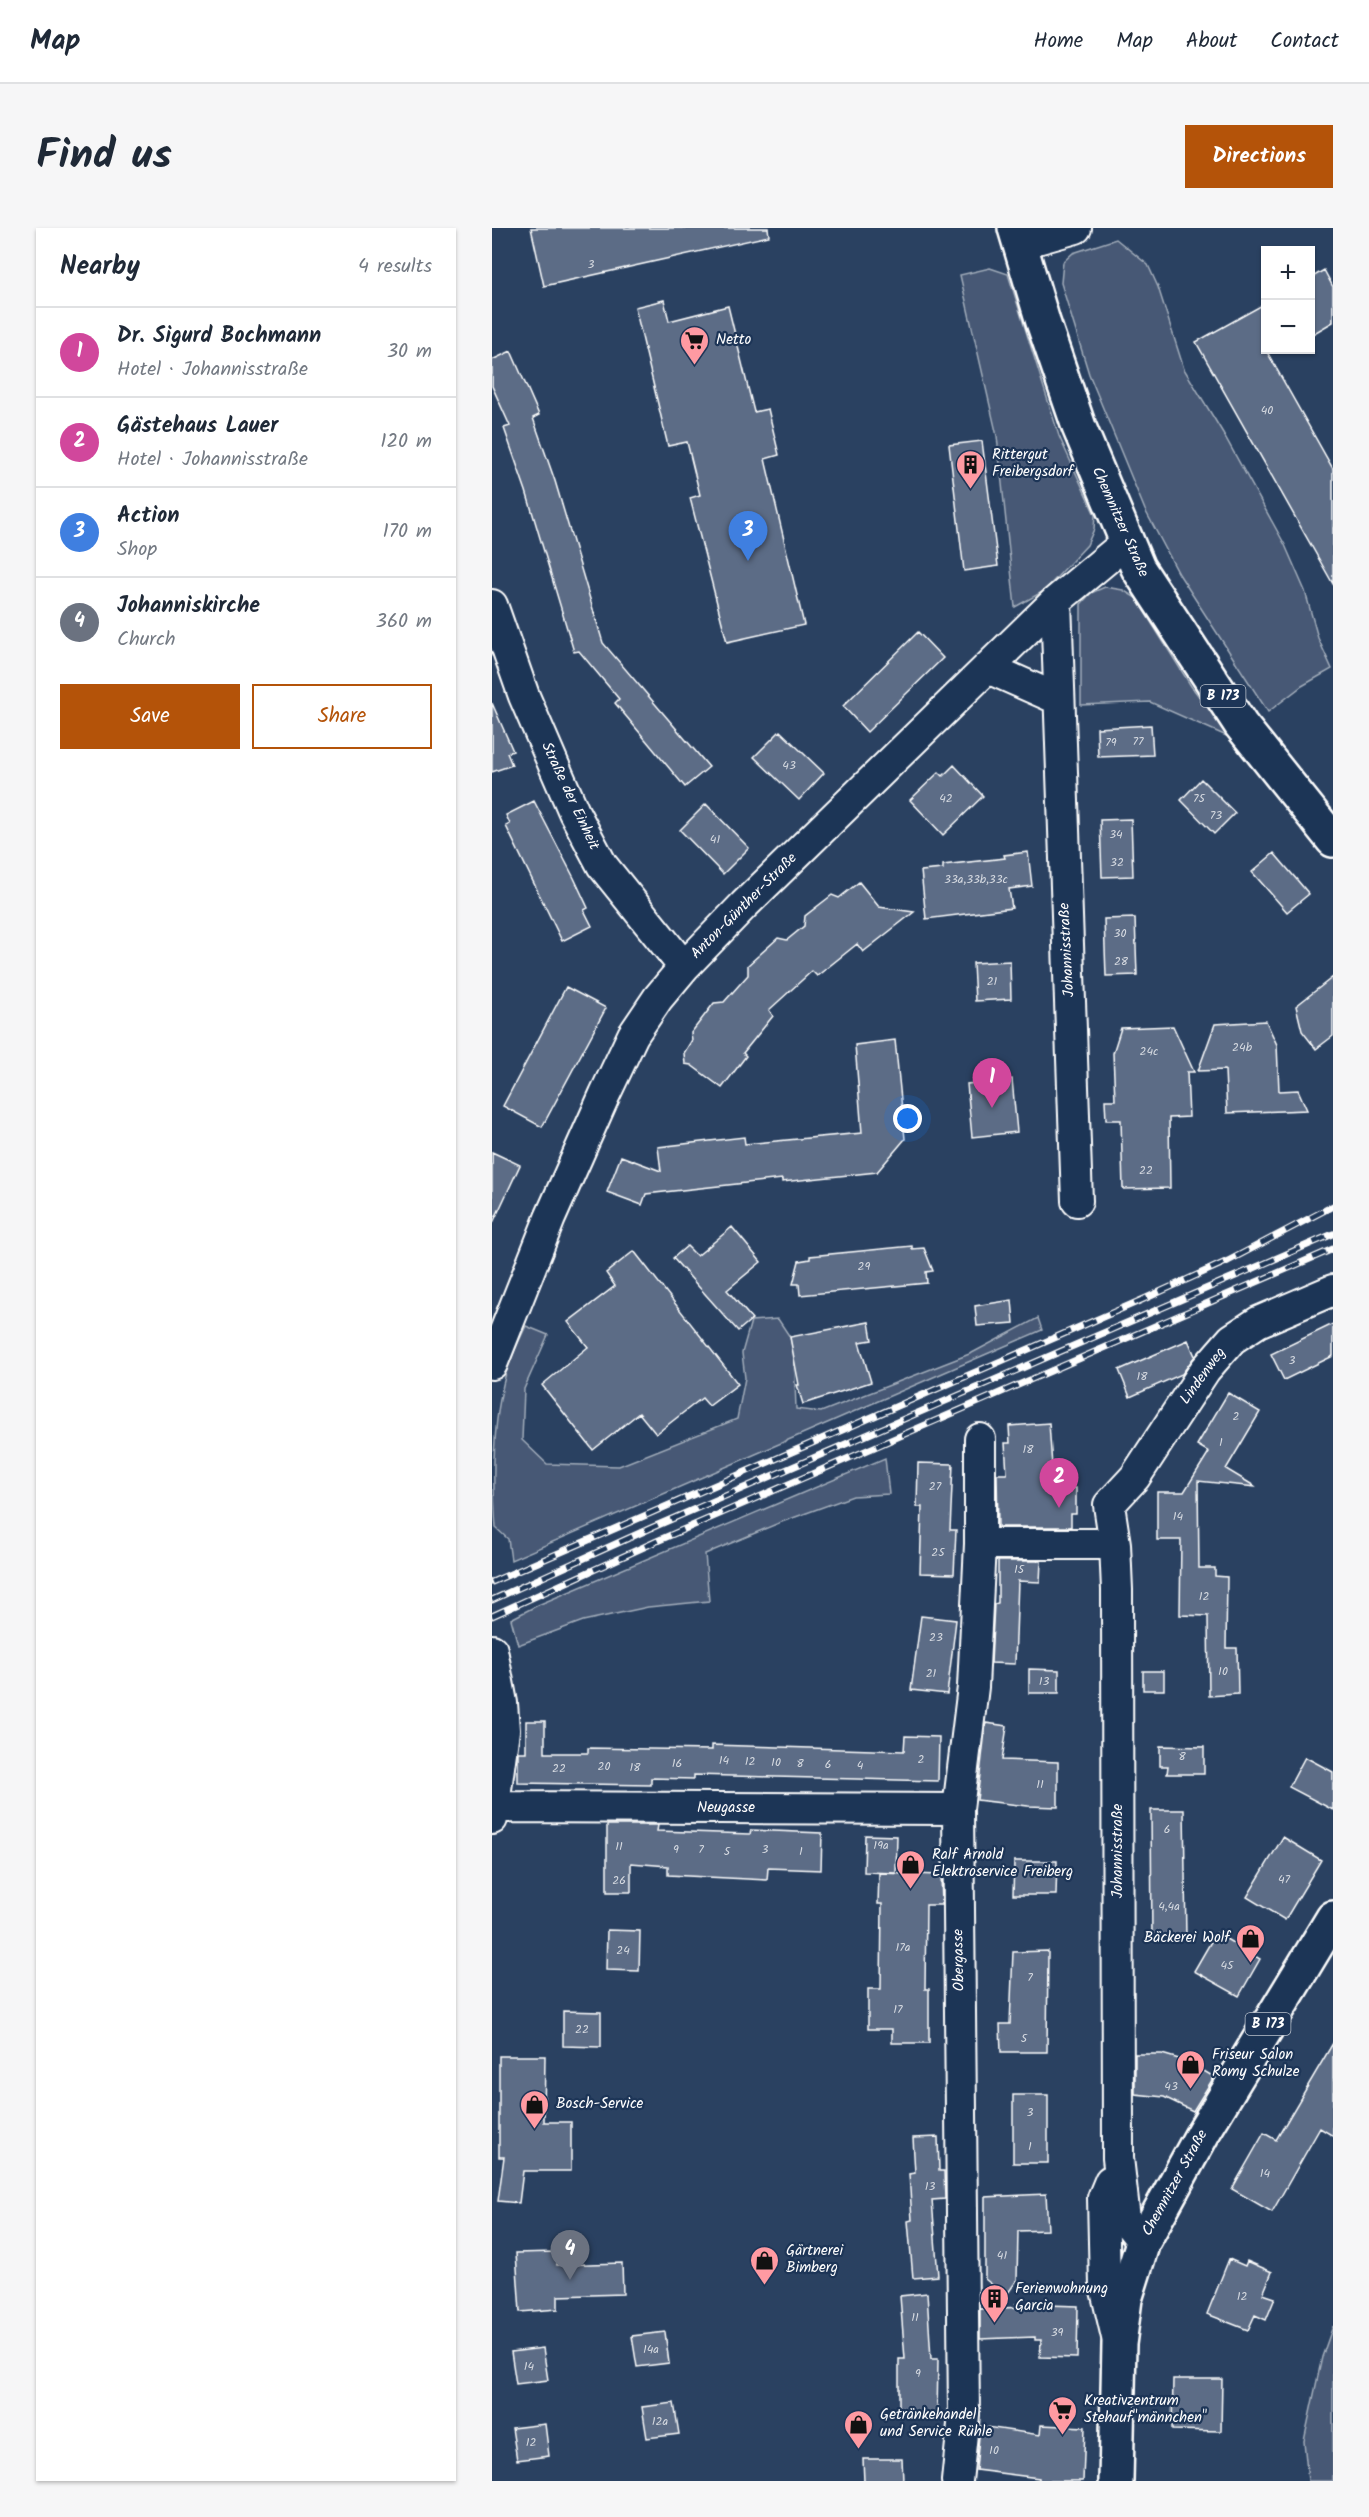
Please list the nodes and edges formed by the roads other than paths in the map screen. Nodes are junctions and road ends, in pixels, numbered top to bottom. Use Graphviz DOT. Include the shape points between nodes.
graph roads {
  1 [pos="1076,228"];
  2 [pos="1017,236"];
  3 [pos="1127,542"];
  4 [pos="1056,601"];
  5 [pos="492,605"];
  6 [pos="988,668"];
  7 [pos="1058,699"];
  8 [pos="1333,840"];
  9 [pos="684,967"];
  10 [pos="1077,1201"];
  11 [pos="1333,1290"];
  12 [pos="492,1364"];
  13 [pos="980,1439"];
  14 [pos="1109,1505"];
  15 [pos="980,1544"];
  16 [pos="1115,1544"];
  17 [pos="492,1650"];
  18 [pos="958,1809"];
  19 [pos="493,1813"];
  20 [pos="1333,1918"];
  21 [pos="1118,2158"];
  22 [pos="1143,2242"];
  23 [pos="1119,2344"];
  24 [pos="957,2481"];
  25 [pos="1116,2481"];
  1 -- 2 [label="street"];
  2 -- 3 [label="main road, Chemnitzer Straße / B 173" via="1079,427"];
  3 -- 4 [label="street, Anton-Günther-Straße"];
  3 -- 8 [label="main road, Chemnitzer Straße / B 173" via="1138,568 1241,725"];
  4 -- 6 [label="street, Anton-Günther-Straße"];
  4 -- 7 [label="street, Johannisstraße"];
  5 -- 9 [label="street, Straße der Einheit" via="574,812 602,865"];
  6 -- 7 [label="street"];
  6 -- 9 [label="street, Anton-Günther-Straße"];
  7 -- 10 [label="street, Johannisstraße"];
  9 -- 12 [label="street, Anton-Günther-Straße" via="633,1035 573,1163"];
  11 -- 14 [label="street, Lindenweg" via="1258,1322 1232,1339 1205,1370 1135,1477"];
  13 -- 15 [label="street, Obergasse"];
  14 -- 16 [label="street, Johannisstraße"];
  15 -- 16 [label="street"];
  15 -- 18 [label="street, Obergasse" via="973,1687"];
  16 -- 21 [label="street, Johannisstraße"];
  17 -- 19 [label="street" via="504,1730"];
  18 -- 19 [label="street, Neugasse"];
  18 -- 24 [label="street, Obergasse" via="964,2415"];
  20 -- 22 [label="main road, Chemnitzer Straße / B 173" via="1204,2131"];
  21 -- 22 [label="street, Johannisstraße" via="1125,2219"];
  21 -- 23 [label="street, Johannisstraße" via="1103,2198 1105,2286"];
  22 -- 23 [label="main road, Chemnitzer Straße / B 173" via="1125,2299"];
  23 -- 25 [label="main road, Chemnitzer Straße / B 173"];
}
